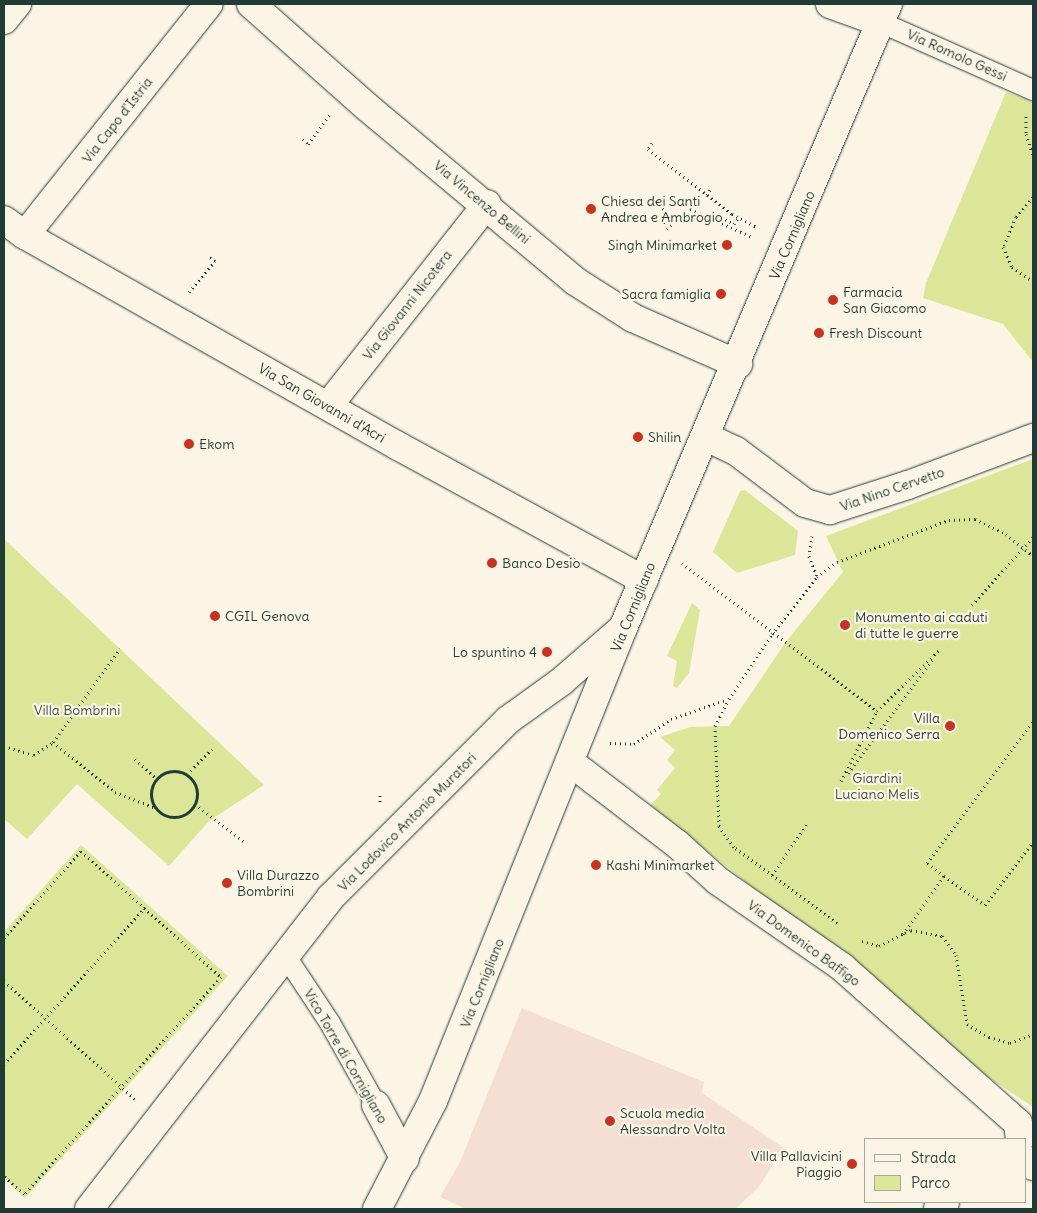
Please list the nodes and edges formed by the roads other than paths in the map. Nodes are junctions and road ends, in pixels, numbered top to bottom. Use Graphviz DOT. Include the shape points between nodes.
graph roads {
  1 [pos="17,4"];
  2 [pos="209,4"];
  3 [pos="251,4"];
  4 [pos="830,4"];
  5 [pos="884,13"];
  6 [pos="4,20"];
  7 [pos="1033,90"];
  8 [pos="486,204"];
  9 [pos="14,228"];
  10 [pos="738,364"];
  11 [pos="328,406"];
  12 [pos="706,437"];
  13 [pos="1033,438"];
  14 [pos="644,580"];
  15 [pos="624,628"];
  16 [pos="570,762"];
  17 [pos="285,955"];
  18 [pos="376,1105"];
  19 [pos="1020,1138"];
  20 [pos="405,1159"];
  21 [pos="89,1209"];
  22 [pos="377,1209"];
  1 -- 6 [label="street"];
  2 -- 9 [label="street, Via Capo d'Istria"];
  3 -- 8 [label="street, Via Vincenzo Bellini" via="348,90"];
  4 -- 5 [label="street"];
  5 -- 7 [label="lane, Via Romolo Gessi"];
  5 -- 10 [label="street, Via Cornigliano"];
  8 -- 10 [label="street, Via Vincenzo Bellini" via="575,281 634,318"];
  8 -- 11 [label="street, Via Giovanni Nicotera"];
  9 -- 11 [label="street, Via San Giovanni d'Acri"];
  10 -- 12 [label="street, Via Cornigliano"];
  11 -- 14 [label="street, Via San Giovanni d'Acri"];
  12 -- 13 [label="street, Via Nino Cervetto" via="736,451 805,504 830,510 908,485"];
  12 -- 14 [label="street, Via Cornigliano"];
  14 -- 15 [label="street, Via Cornigliano"];
  15 -- 16 [label="street, Via Cornigliano"];
  15 -- 17 [label="street, Via Lodovico Antonio Muratori" via="562,681 508,720 331,897"];
  16 -- 19 [label="street, Via Domenico Baffigo" via="677,844 718,881 842,968 1018,1123"];
  16 -- 20 [label="street, Via Cornigliano" via="489,968"];
  17 -- 18 [label="lane, Vico Torre di Cornigliano" via="330,1024"];
  17 -- 21 [label="street, Via Lodovico Antonio Muratori"];
  18 -- 20 [label="street, Vico Torre di Cornigliano"];
  20 -- 22 [label="street, Via Cornigliano"];
}
